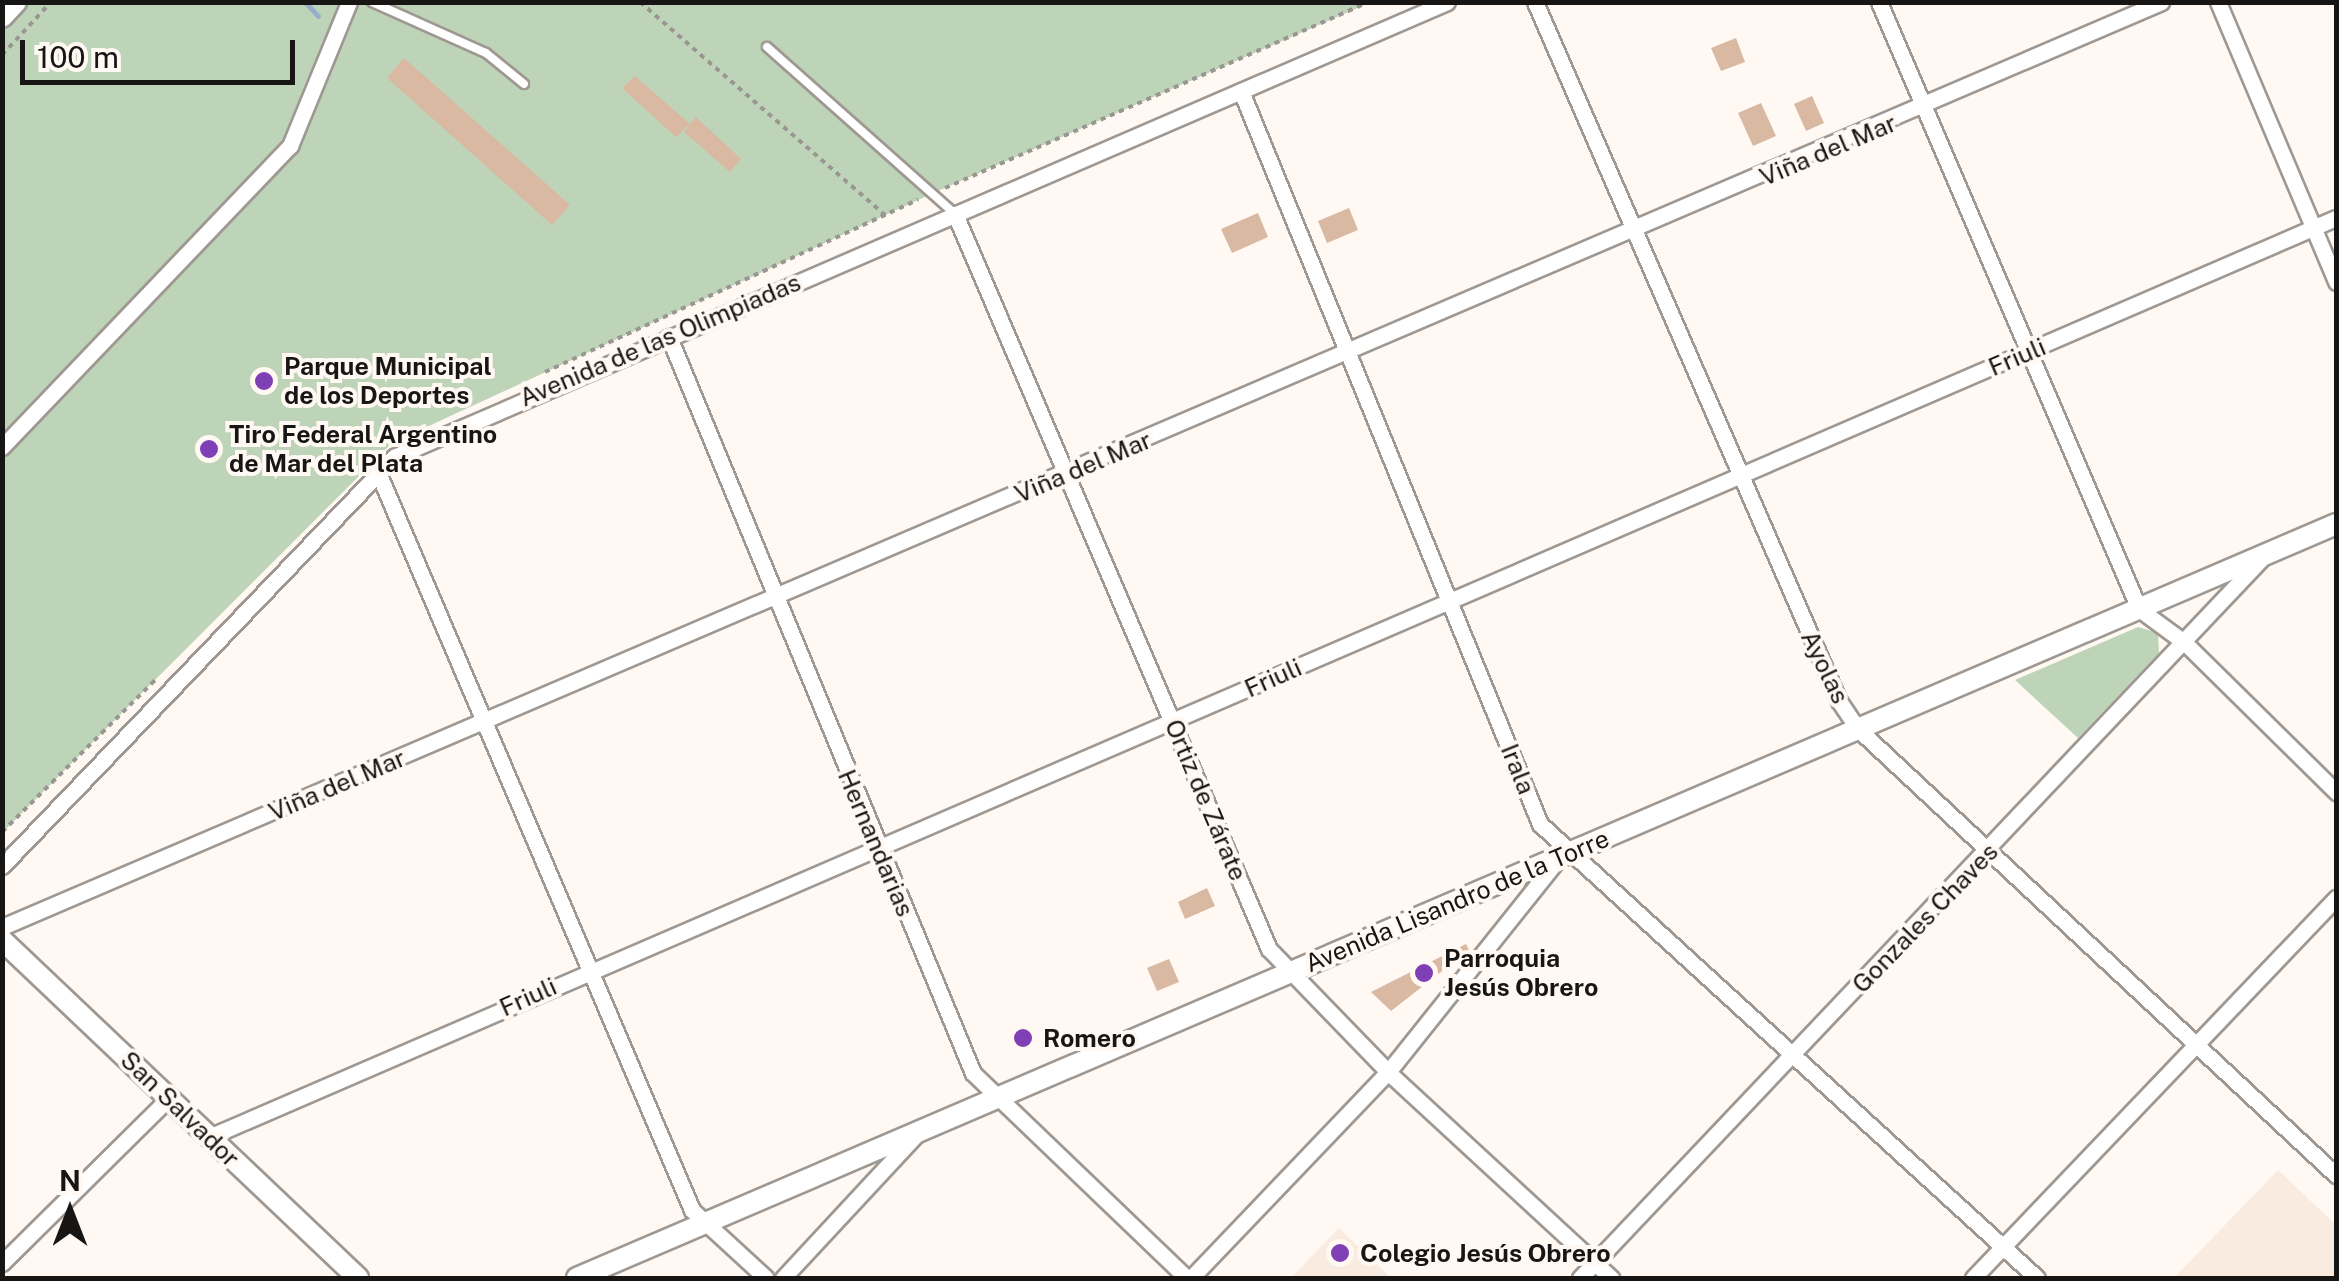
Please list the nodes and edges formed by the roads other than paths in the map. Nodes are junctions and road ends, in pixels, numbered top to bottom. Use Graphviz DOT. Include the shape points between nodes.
graph roads {
  1 [pos="16,2"];
  2 [pos="349,2"];
  3 [pos="372,2"];
  4 [pos="1447,2"];
  5 [pos="1535,2"];
  6 [pos="1879,2"];
  7 [pos="2160,2"];
  8 [pos="2218,2"];
  9 [pos="2,17"];
  10 [pos="766,46"];
  11 [pos="524,84"];
  12 [pos="1241,91"];
  13 [pos="1924,109"];
  14 [pos="955,214"];
  15 [pos="2336,218"];
  16 [pos="2314,228"];
  17 [pos="1632,233"];
  18 [pos="2336,282"];
  19 [pos="669,338"];
  20 [pos="2029,352"];
  21 [pos="1349,354"];
  22 [pos="2,447"];
  23 [pos="378,470"];
  24 [pos="1063,475"];
  25 [pos="1738,478"];
  26 [pos="2336,524"];
  27 [pos="2266,554"];
  28 [pos="773,599"];
  29 [pos="1449,600"];
  30 [pos="2139,609"];
  31 [pos="2184,642"];
  32 [pos="485,722"];
  33 [pos="1173,722"];
  34 [pos="1858,729"];
  35 [pos="2336,792"];
  36 [pos="879,848"];
  37 [pos="1990,850"];
  38 [pos="1564,855"];
  39 [pos="2,866"];
  40 [pos="2336,898"];
  41 [pos="2,927"];
  42 [pos="2,940"];
  43 [pos="593,968"];
  44 [pos="1287,974"];
  45 [pos="2196,1044"];
  46 [pos="1793,1056"];
  47 [pos="1388,1072"];
  48 [pos="170,1097"];
  49 [pos="994,1100"];
  50 [pos="920,1131"];
  51 [pos="209,1138"];
  52 [pos="2336,1174"];
  53 [pos="702,1225"];
  54 [pos="2002,1247"];
  55 [pos="2,1263"];
  56 [pos="1595,1263"];
  57 [pos="358,1278"];
  58 [pos="577,1278"];
  59 [pos="766,1278"];
  60 [pos="783,1278"];
  61 [pos="1189,1278"];
  62 [pos="1580,1278"];
  63 [pos="1611,1278"];
  64 [pos="1973,1278"];
  65 [pos="2036,1278"];
  1 -- 9 [label="street"];
  2 -- 22 [label="street" via="290,146"];
  3 -- 11 [label="lane" via="486,53"];
  4 -- 12 [label="street, Avenida de las Olimpiadas"];
  5 -- 17 [label="street, Ayolas"];
  6 -- 13 [label="street"];
  7 -- 13 [label="street, Viña del Mar"];
  8 -- 16 [label="street"];
  10 -- 14 [label="lane"];
  12 -- 14 [label="street, Avenida de las Olimpiadas"];
  12 -- 21 [label="street, Irala"];
  13 -- 17 [label="street, Viña del Mar"];
  13 -- 20 [label="street"];
  14 -- 19 [label="street, Avenida de las Olimpiadas"];
  14 -- 24 [label="street, Ortiz de Zárate"];
  15 -- 16 [label="street, Friuli"];
  16 -- 18 [label="street"];
  16 -- 20 [label="street, Friuli"];
  17 -- 21 [label="street, Viña del Mar"];
  17 -- 25 [label="street, Ayolas"];
  19 -- 23 [label="street, Avenida de las Olimpiadas" via="423,441"];
  19 -- 28 [label="street, Hernandarias"];
  20 -- 25 [label="street, Friuli"];
  20 -- 30 [label="street"];
  21 -- 24 [label="street, Viña del Mar"];
  21 -- 29 [label="street, Irala"];
  23 -- 32 [label="street"];
  23 -- 39 [label="street, Avenida de las Olimpiadas"];
  24 -- 28 [label="street, Viña del Mar"];
  24 -- 33 [label="street, Ortiz de Zárate"];
  25 -- 29 [label="street, Friuli"];
  25 -- 34 [label="street, Ayolas" via="1839,701"];
  26 -- 27 [label="street, Avenida Lisandro de la Torre"];
  27 -- 30 [label="street, Avenida Lisandro de la Torre"];
  27 -- 31 [label="street, Gonzales Chaves"];
  28 -- 32 [label="street, Viña del Mar"];
  28 -- 36 [label="street, Hernandarias"];
  29 -- 33 [label="street, Friuli"];
  29 -- 38 [label="street, Irala" via="1540,824"];
  30 -- 31 [label="street"];
  30 -- 34 [label="street, Avenida Lisandro de la Torre"];
  31 -- 35 [label="street"];
  31 -- 37 [label="street, Gonzales Chaves"];
  32 -- 41 [label="street, Viña del Mar"];
  32 -- 43 [label="street"];
  33 -- 36 [label="street, Friuli"];
  33 -- 44 [label="street, Ortiz de Zárate" via="1269,949"];
  34 -- 37 [label="street, Ayolas"];
  34 -- 38 [label="street, Avenida Lisandro de la Torre"];
  36 -- 43 [label="street, Friuli"];
  36 -- 49 [label="street, Hernandarias" via="973,1073"];
  37 -- 45 [label="street, Ayolas"];
  37 -- 46 [label="street, Gonzales Chaves"];
  38 -- 44 [label="street, Avenida Lisandro de la Torre"];
  38 -- 46 [label="street, Irala"];
  38 -- 47 [label="street"];
  40 -- 45 [label="street"];
  42 -- 48 [label="street, San Salvador"];
  43 -- 51 [label="street, Friuli"];
  43 -- 53 [label="street"];
  44 -- 47 [label="street, Ortiz de Zárate"];
  44 -- 49 [label="street, Avenida Lisandro de la Torre"];
  45 -- 52 [label="street, Ayolas"];
  45 -- 54 [label="street"];
  46 -- 54 [label="street, Irala"];
  46 -- 56 [label="street, Gonzales Chaves"];
  47 -- 56 [label="street, Ortiz de Zárate"];
  47 -- 61 [label="street"];
  48 -- 51 [label="street, San Salvador"];
  48 -- 55 [label="street"];
  49 -- 50 [label="street, Avenida Lisandro de la Torre"];
  49 -- 61 [label="street, Hernandarias"];
  50 -- 53 [label="street, Avenida Lisandro de la Torre"];
  50 -- 60 [label="street"];
  51 -- 57 [label="street, San Salvador"];
  53 -- 58 [label="street, Avenida Lisandro de la Torre"];
  53 -- 59 [label="street"];
  54 -- 64 [label="street"];
  54 -- 65 [label="street, Irala"];
  56 -- 62 [label="street, Gonzales Chaves"];
  56 -- 63 [label="street, Ortiz de Zárate"];
}
